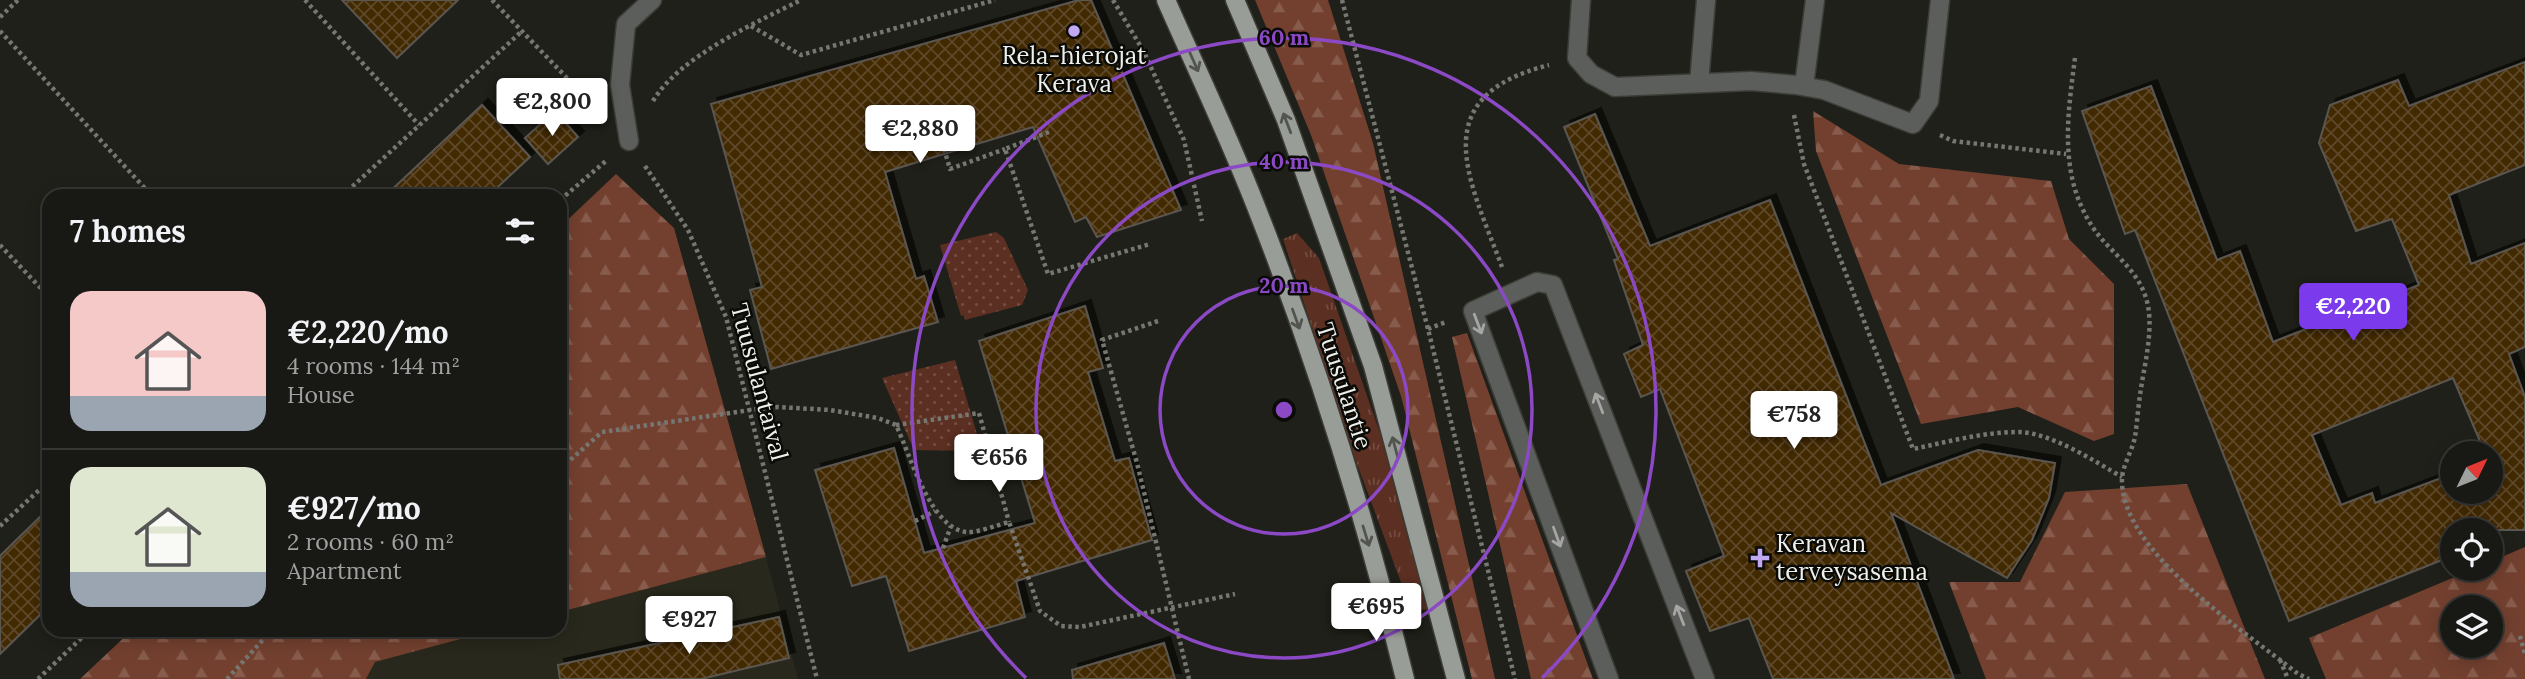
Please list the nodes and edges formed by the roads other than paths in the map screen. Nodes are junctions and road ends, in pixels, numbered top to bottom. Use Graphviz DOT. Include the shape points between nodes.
graph roads {
  1 [pos="652,0"];
  2 [pos="1166,0"];
  3 [pos="1235,0"];
  4 [pos="1581,0"];
  5 [pos="1706,0"];
  6 [pos="1815,0"];
  7 [pos="1940,0"];
  8 [pos="1699,83"];
  9 [pos="1800,85"];
  10 [pos="629,141"];
  11 [pos="1405,679"];
  12 [pos="1456,679"];
  13 [pos="1609,679"];
  14 [pos="1705,679"];
  1 -- 10 [label="lane" via="626,24 620,85"];
  2 -- 11 [label="main road, Tuusulantie, one-way" via="1255,205 1314,371 1385,598"];
  12 -- 3 [label="main road, Tuusulantie, one-way" via="1373,366 1286,120"];
  4 -- 8 [label="lane" via="1577,58 1591,74 1615,87"];
  5 -- 8 [label="lane"];
  6 -- 9 [label="lane"];
  7 -- 9 [label="lane" via="1929,101 1913,124"];
  8 -- 9 [label="lane"];
  14 -- 13 [label="lane, one-way" via="1553,285 1537,282 1473,311"];
}
